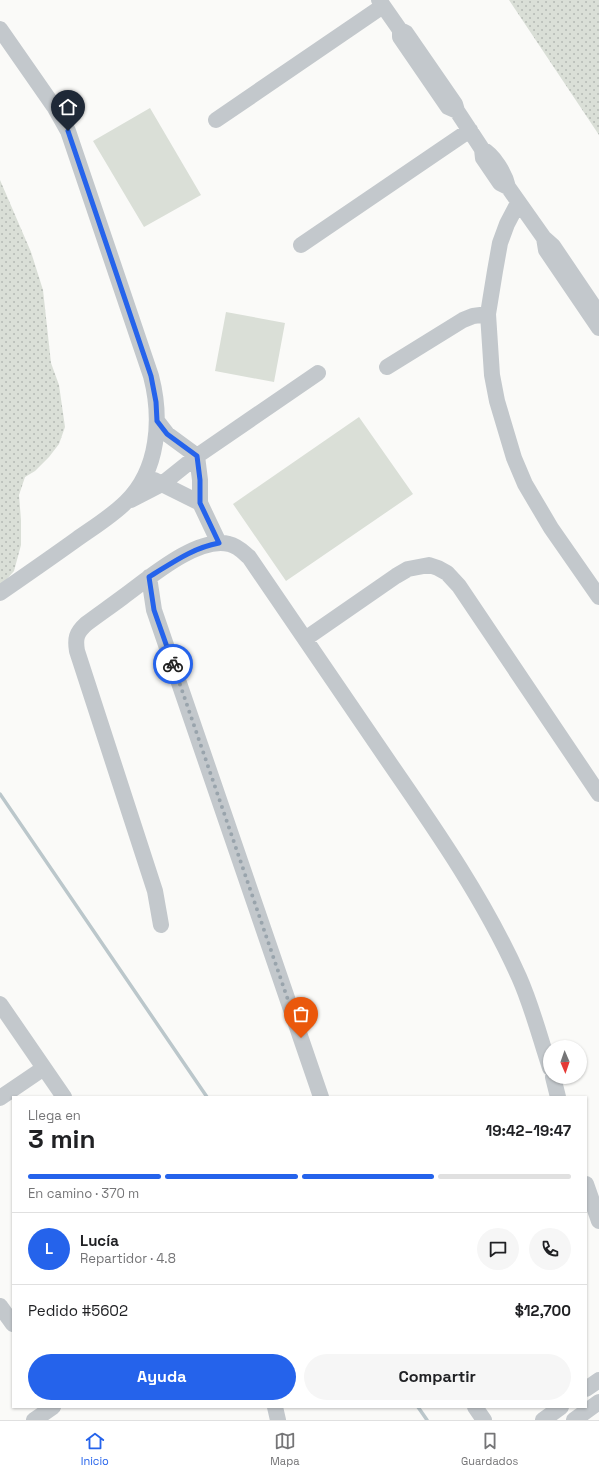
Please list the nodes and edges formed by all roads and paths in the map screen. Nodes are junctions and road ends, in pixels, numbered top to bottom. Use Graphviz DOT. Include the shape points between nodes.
graph roads {
  1 [pos="381,3"];
  2 [pos="0,29"];
  3 [pos="0,51"];
  4 [pos="22,61"];
  5 [pos="216,120"];
  6 [pos="470,130"];
  7 [pos="518,203"];
  8 [pos="301,245"];
  9 [pos="591,307"];
  10 [pos="488,314"];
  11 [pos="599,328"];
  12 [pos="387,367"];
  13 [pos="318,373"];
  14 [pos="157,421"];
  15 [pos="197,456"];
  16 [pos="146,475"];
  17 [pos="162,484"];
  18 [pos="127,502"];
  19 [pos="200,503"];
  20 [pos="219,543"];
  21 [pos="149,577"];
  22 [pos="0,593"];
  23 [pos="124,597"];
  24 [pos="599,597"];
  25 [pos="154,610"];
  26 [pos="305,639"];
  27 [pos="599,794"];
  28 [pos="161,925"];
  29 [pos="0,1004"];
  30 [pos="543,1046"];
  31 [pos="44,1068"];
  32 [pos="555,1084"];
  33 [pos="63,1096"];
  34 [pos="322,1096"];
  35 [pos="558,1096"];
  36 [pos="0,1098"];
  37 [pos="587,1187"];
  38 [pos="599,1221"];
  39 [pos="0,1306"];
  40 [pos="12,1323"];
  41 [pos="599,1380"];
  42 [pos="587,1388"];
  43 [pos="599,1402"];
  44 [pos="52,1408"];
  45 [pos="274,1408"];
  46 [pos="476,1408"];
  47 [pos="560,1408"];
  48 [pos="599,1416"];
  49 [pos="578,1417"];
  50 [pos="34,1420"];
  51 [pos="278,1420"];
  52 [pos="484,1420"];
  53 [pos="543,1420"];
  1 -- 5 [label="street"];
  1 -- 6 [label="street" via="400,30 406,33"];
  2 -- 4 [label="street"];
  3 -- 4 [label="street"];
  4 -- 14 [label="street" via="56,108 68,131 151,376"];
  6 -- 7 [label="street" via="482,149 489,152"];
  6 -- 8 [label="street"];
  7 -- 9 [label="street" via="544,238 546,250"];
  7 -- 10 [label="street" via="500,243"];
  9 -- 11 [label="street"];
  10 -- 12 [label="street" via="463,320"];
  10 -- 24 [label="street" via="496,401 514,458 525,484 551,528"];
  13 -- 15 [label="street"];
  14 -- 15 [label="street" via="167,434"];
  14 -- 16 [label="street" via="153,451"];
  15 -- 17 [label="street"];
  15 -- 19 [label="street"];
  16 -- 17 [label="street"];
  16 -- 18 [label="street"];
  17 -- 18 [label="street"];
  17 -- 19 [label="street"];
  18 -- 22 [label="street"];
  19 -- 20 [label="street"];
  20 -- 21 [label="street" via="199,547"];
  20 -- 26 [label="street" via="240,548 249,557"];
  21 -- 23 [label="street"];
  21 -- 25 [label="street"];
  23 -- 25 [label="street" via="141,600"];
  23 -- 28 [label="street" via="86,624 77,634 75,642 155,891"];
  25 -- 34 [label="street"];
  26 -- 27 [label="street" via="396,576 417,567 429,565 438,568 447,573 459,586"];
  26 -- 30 [label="street" via="435,830 484,907 519,977"];
  29 -- 31 [label="street"];
  31 -- 33 [label="street"];
  31 -- 36 [label="street"];
  32 -- 35 [label="street"];
  37 -- 38 [label="street"];
  39 -- 40 [label="street"];
  41 -- 42 [label="street"];
  43 -- 49 [label="street"];
  44 -- 50 [label="street"];
  45 -- 51 [label="street"];
  46 -- 52 [label="street"];
  47 -- 53 [label="street"];
  48 -- 49 [label="street"];
}
